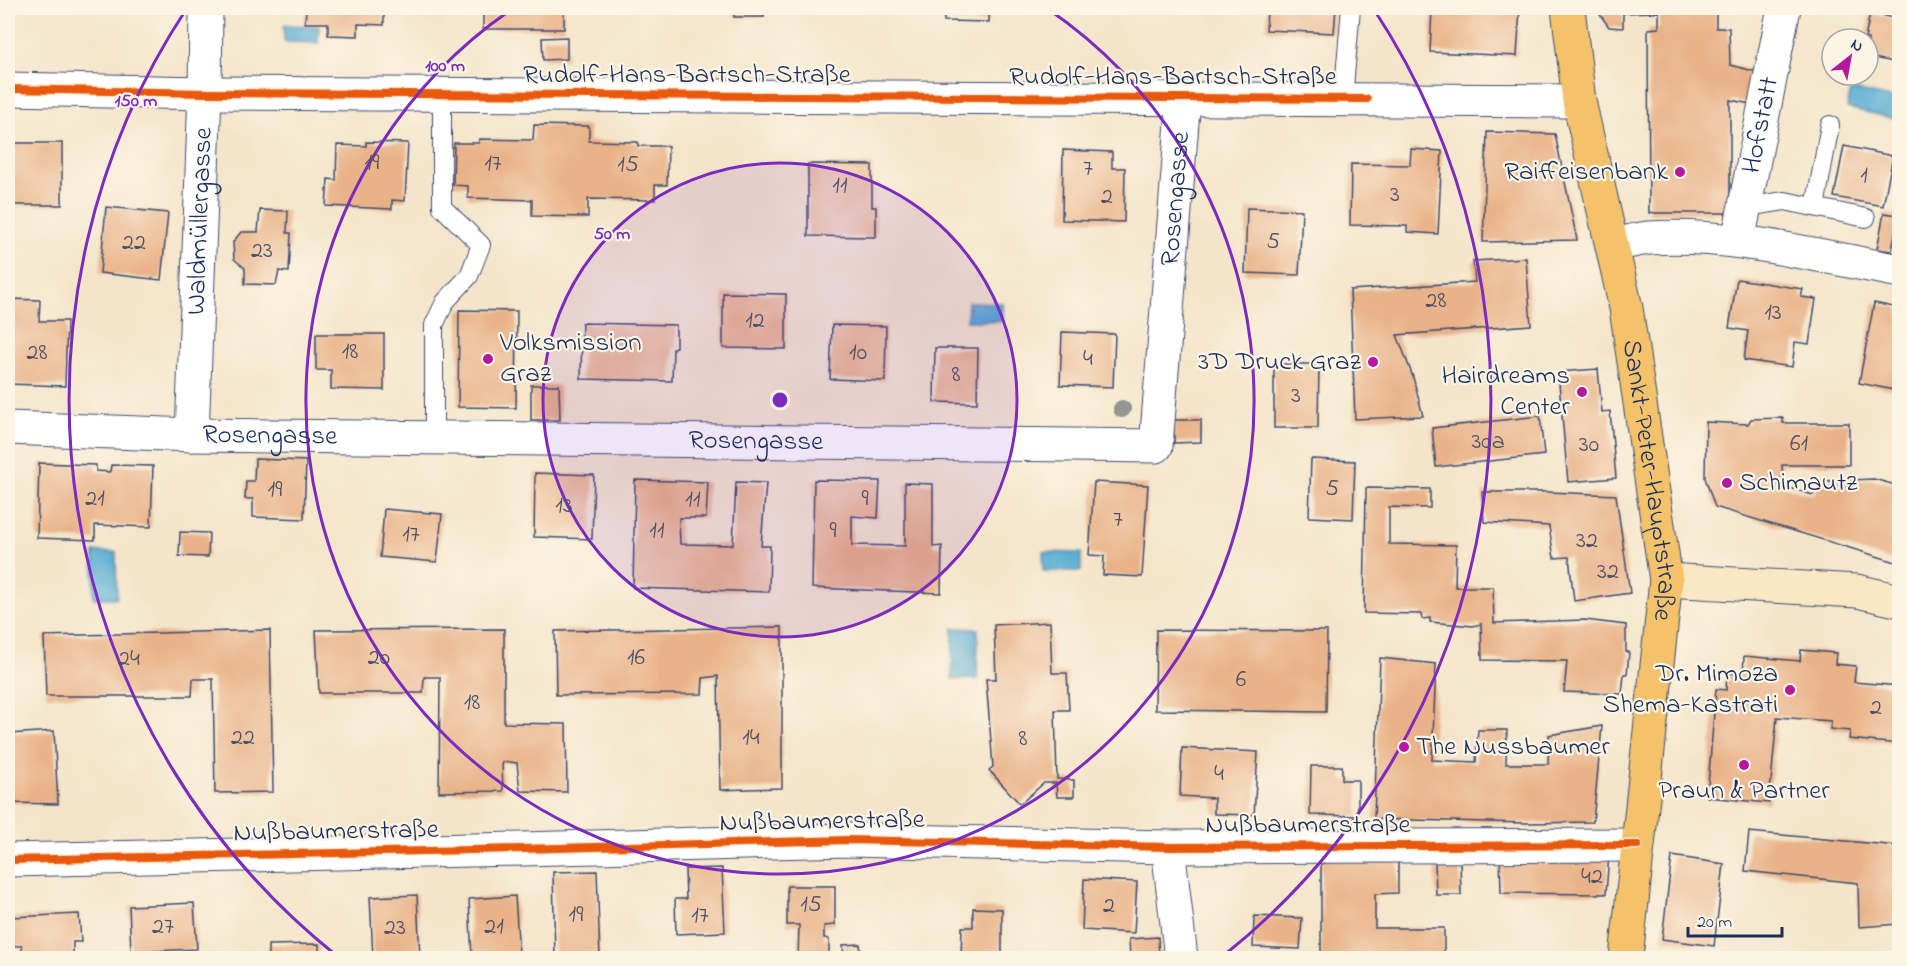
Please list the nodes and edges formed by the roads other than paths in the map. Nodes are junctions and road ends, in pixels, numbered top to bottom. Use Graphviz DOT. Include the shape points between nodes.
graph roads {
  1 [pos="206,8"];
  2 [pos="1351,8"];
  3 [pos="1568,8"];
  4 [pos="1784,8"];
  5 [pos="8,89"];
  6 [pos="205,93"];
  7 [pos="442,94"];
  8 [pos="1184,98"];
  9 [pos="1355,99"];
  10 [pos="1579,101"];
  11 [pos="1830,125"];
  12 [pos="1745,207"];
  13 [pos="1815,207"];
  14 [pos="1866,218"];
  15 [pos="1738,241"];
  16 [pos="1612,245"];
  17 [pos="1899,271"];
  18 [pos="8,428"];
  19 [pos="192,435"];
  20 [pos="434,438"];
  21 [pos="1665,580"];
  22 [pos="1899,601"];
  23 [pos="1638,845"];
  24 [pos="1168,847"];
  25 [pos="8,860"];
  26 [pos="1181,958"];
  27 [pos="1626,958"];
  1 -- 6 [label="street, Waldmüllergasse"];
  2 -- 9 [label="lane"];
  3 -- 10 [label="main road, Sankt-Peter-Hauptstraße"];
  4 -- 12 [label="street, Hofstatt"];
  5 -- 6 [label="street, Rudolf-Hans-Bartsch-Straße"];
  6 -- 7 [label="street, Rudolf-Hans-Bartsch-Straße"];
  6 -- 19 [label="street, Waldmüllergasse"];
  7 -- 8 [label="street, Rudolf-Hans-Bartsch-Straße"];
  7 -- 20 [label="lane" via="442,207 481,245 469,276 445,302 434,325"];
  8 -- 9 [label="street, Rudolf-Hans-Bartsch-Straße"];
  8 -- 20 [label="street, Rosengasse" via="1156,446"];
  9 -- 10 [label="street, Rudolf-Hans-Bartsch-Straße"];
  10 -- 16 [label="main road, Sankt-Peter-Hauptstraße"];
  11 -- 13 [label="lane"];
  12 -- 13 [label="lane" via="1785,201"];
  12 -- 15 [label="street, Hofstatt"];
  13 -- 14 [label="lane"];
  15 -- 16 [label="street" via="1646,238"];
  15 -- 17 [label="street"];
  16 -- 21 [label="main road, Sankt-Peter-Hauptstraße" via="1626,308"];
  18 -- 19 [label="street, Rosengasse"];
  19 -- 20 [label="street, Rosengasse"];
  21 -- 22 [label="street" via="1857,591"];
  21 -- 23 [label="main road, Sankt-Peter-Hauptstraße"];
  23 -- 24 [label="street, Nußbaumerstraße"];
  23 -- 27 [label="main road, Sankt-Peter-Hauptstraße"];
  24 -- 25 [label="street, Nußbaumerstraße" via="848,840"];
  24 -- 26 [label="street"];
}
